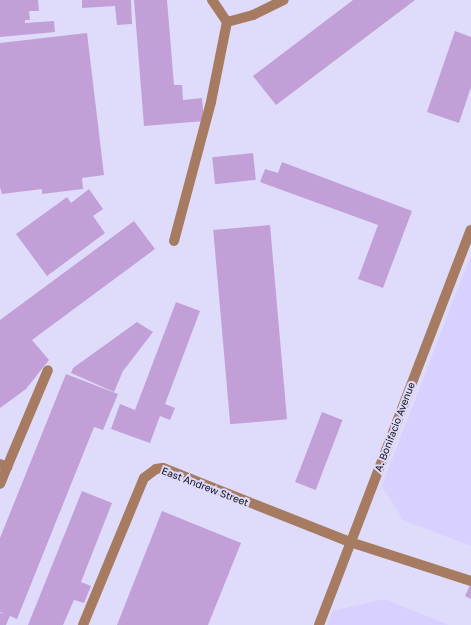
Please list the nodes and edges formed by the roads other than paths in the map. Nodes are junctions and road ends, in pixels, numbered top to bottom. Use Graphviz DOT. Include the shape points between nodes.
graph roads {
  1 [pos="212,0"];
  2 [pos="284,0"];
  3 [pos="227,22"];
  4 [pos="471,230"];
  5 [pos="174,242"];
  6 [pos="48,370"];
  7 [pos="3,466"];
  8 [pos="0,484"];
  9 [pos="350,542"];
  10 [pos="471,581"];
  11 [pos="83,625"];
  12 [pos="319,625"];
  1 -- 3 [label="street"];
  2 -- 3 [label="street" via="253,15"];
  3 -- 5 [label="street" via="210,102"];
  4 -- 9 [label="street, A. Bonifacio Avenue"];
  6 -- 7 [label="street"];
  7 -- 8 [label="street"];
  9 -- 10 [label="street, East Andrew Street"];
  9 -- 11 [label="street, East Andrew Street" via="163,468 156,469 144,478"];
  9 -- 12 [label="street, A. Bonifacio Avenue"];
}
